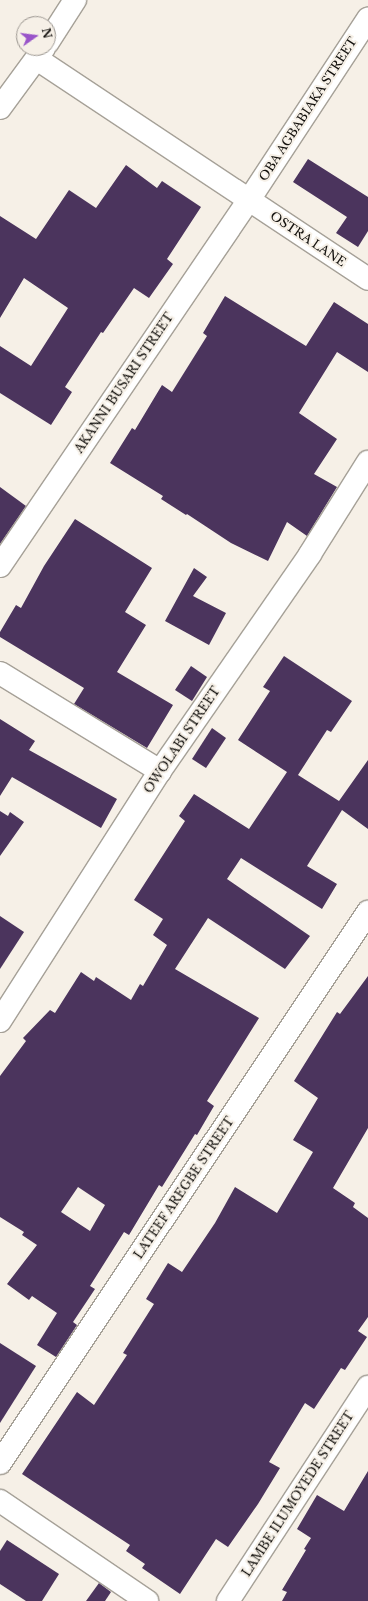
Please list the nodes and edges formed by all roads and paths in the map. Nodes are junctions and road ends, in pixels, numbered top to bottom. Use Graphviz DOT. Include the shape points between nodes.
graph roads {
  1 [pos="75,0"];
  2 [pos="368,19"];
  3 [pos="56,29"];
  4 [pos="38,56"];
  5 [pos="53,56"];
  6 [pos="0,108"];
  7 [pos="249,200"];
  8 [pos="368,279"];
  9 [pos="368,462"];
  10 [pos="0,566"];
  11 [pos="0,673"];
  12 [pos="160,771"];
  13 [pos="368,912"];
  14 [pos="0,1021"];
  15 [pos="368,1387"];
  16 [pos="0,1463"];
  17 [pos="0,1501"];
  18 [pos="147,1601"];
  19 [pos="228,1601"];
  1 -- 3 [label="street"];
  2 -- 7 [label="street, OBA AGBABIAKA STREET"];
  4 -- 6 [label="street"];
  5 -- 7 [label="street, OSTRA LANE"];
  7 -- 8 [label="street, OSTRA LANE"];
  7 -- 10 [label="street, AKANNI BUSARI STREET"];
  9 -- 12 [label="street, OWOLABI STREET" via="310,554"];
  11 -- 12 [label="street"];
  12 -- 14 [label="street, OWOLABI STREET"];
  13 -- 16 [label="street, LATEEF AREGBE STREET"];
  15 -- 19 [label="street, LAMBE ILUMOYEDE STREET"];
  17 -- 18 [label="street"];
}
